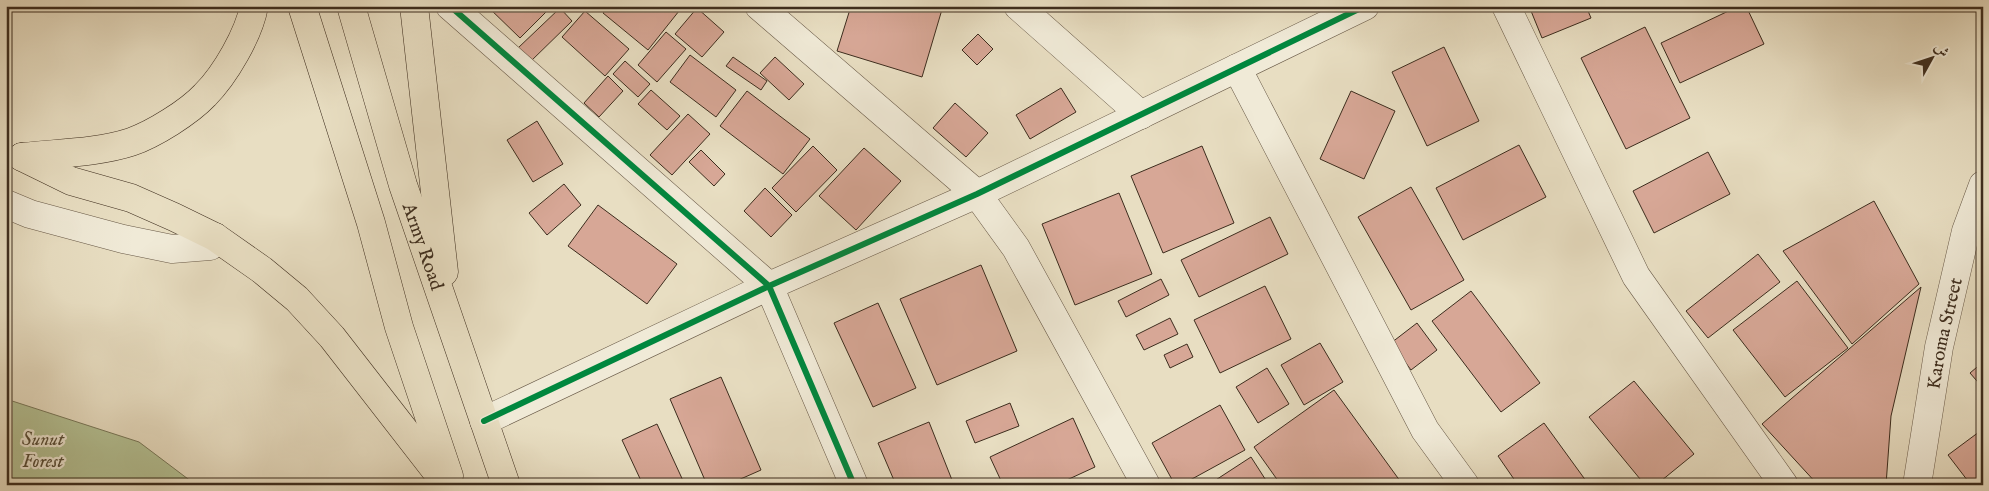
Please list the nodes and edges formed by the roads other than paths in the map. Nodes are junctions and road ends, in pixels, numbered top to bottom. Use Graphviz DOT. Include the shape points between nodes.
graph roads {
  1 [pos="254,6"];
  2 [pos="302,6"];
  3 [pos="351,6"];
  4 [pos="414,6"];
  5 [pos="450,6"];
  6 [pos="759,6"];
  7 [pos="1018,6"];
  8 [pos="1365,6"];
  9 [pos="1506,6"];
  10 [pos="1237,68"];
  11 [pos="1140,115"];
  12 [pos="1983,185"];
  13 [pos="977,194"];
  14 [pos="6,204"];
  15 [pos="216,237"];
  16 [pos="769,286"];
  17 [pos="449,316"];
  18 [pos="484,421"];
  19 [pos="447,485"];
  20 [pos="451,485"];
  21 [pos="506,485"];
  22 [pos="854,485"];
  23 [pos="1146,485"];
  24 [pos="1465,485"];
  25 [pos="1784,485"];
  26 [pos="1916,485"];
  1 -- 15 [label="highway" via="232,60 205,95 173,120 132,142 22,157 72,181 130,198"];
  2 -- 20 [label="highway" via="371,223 399,327"];
  3 -- 17 [label="highway, Army Road" via="403,185"];
  4 -- 17 [label="highway"];
  5 -- 16 [label="street"];
  6 -- 13 [label="street"];
  7 -- 11 [label="street"];
  8 -- 10 [label="street"];
  9 -- 25 [label="street" via="1636,276"];
  10 -- 11 [label="street"];
  10 -- 24 [label="street" via="1425,430"];
  11 -- 13 [label="street"];
  12 -- 26 [label="street, Karoma Street" via="1966,231 1939,347"];
  13 -- 16 [label="street"];
  13 -- 23 [label="street" via="1016,248"];
  14 -- 15 [label="street" via="30,214 172,249 210,246"];
  15 -- 19 [label="highway" via="298,299 332,337"];
  16 -- 18 [label="street"];
  16 -- 22 [label="street"];
  17 -- 18 [label="highway, Army Road"];
  18 -- 21 [label="highway, Army Road"];
}
